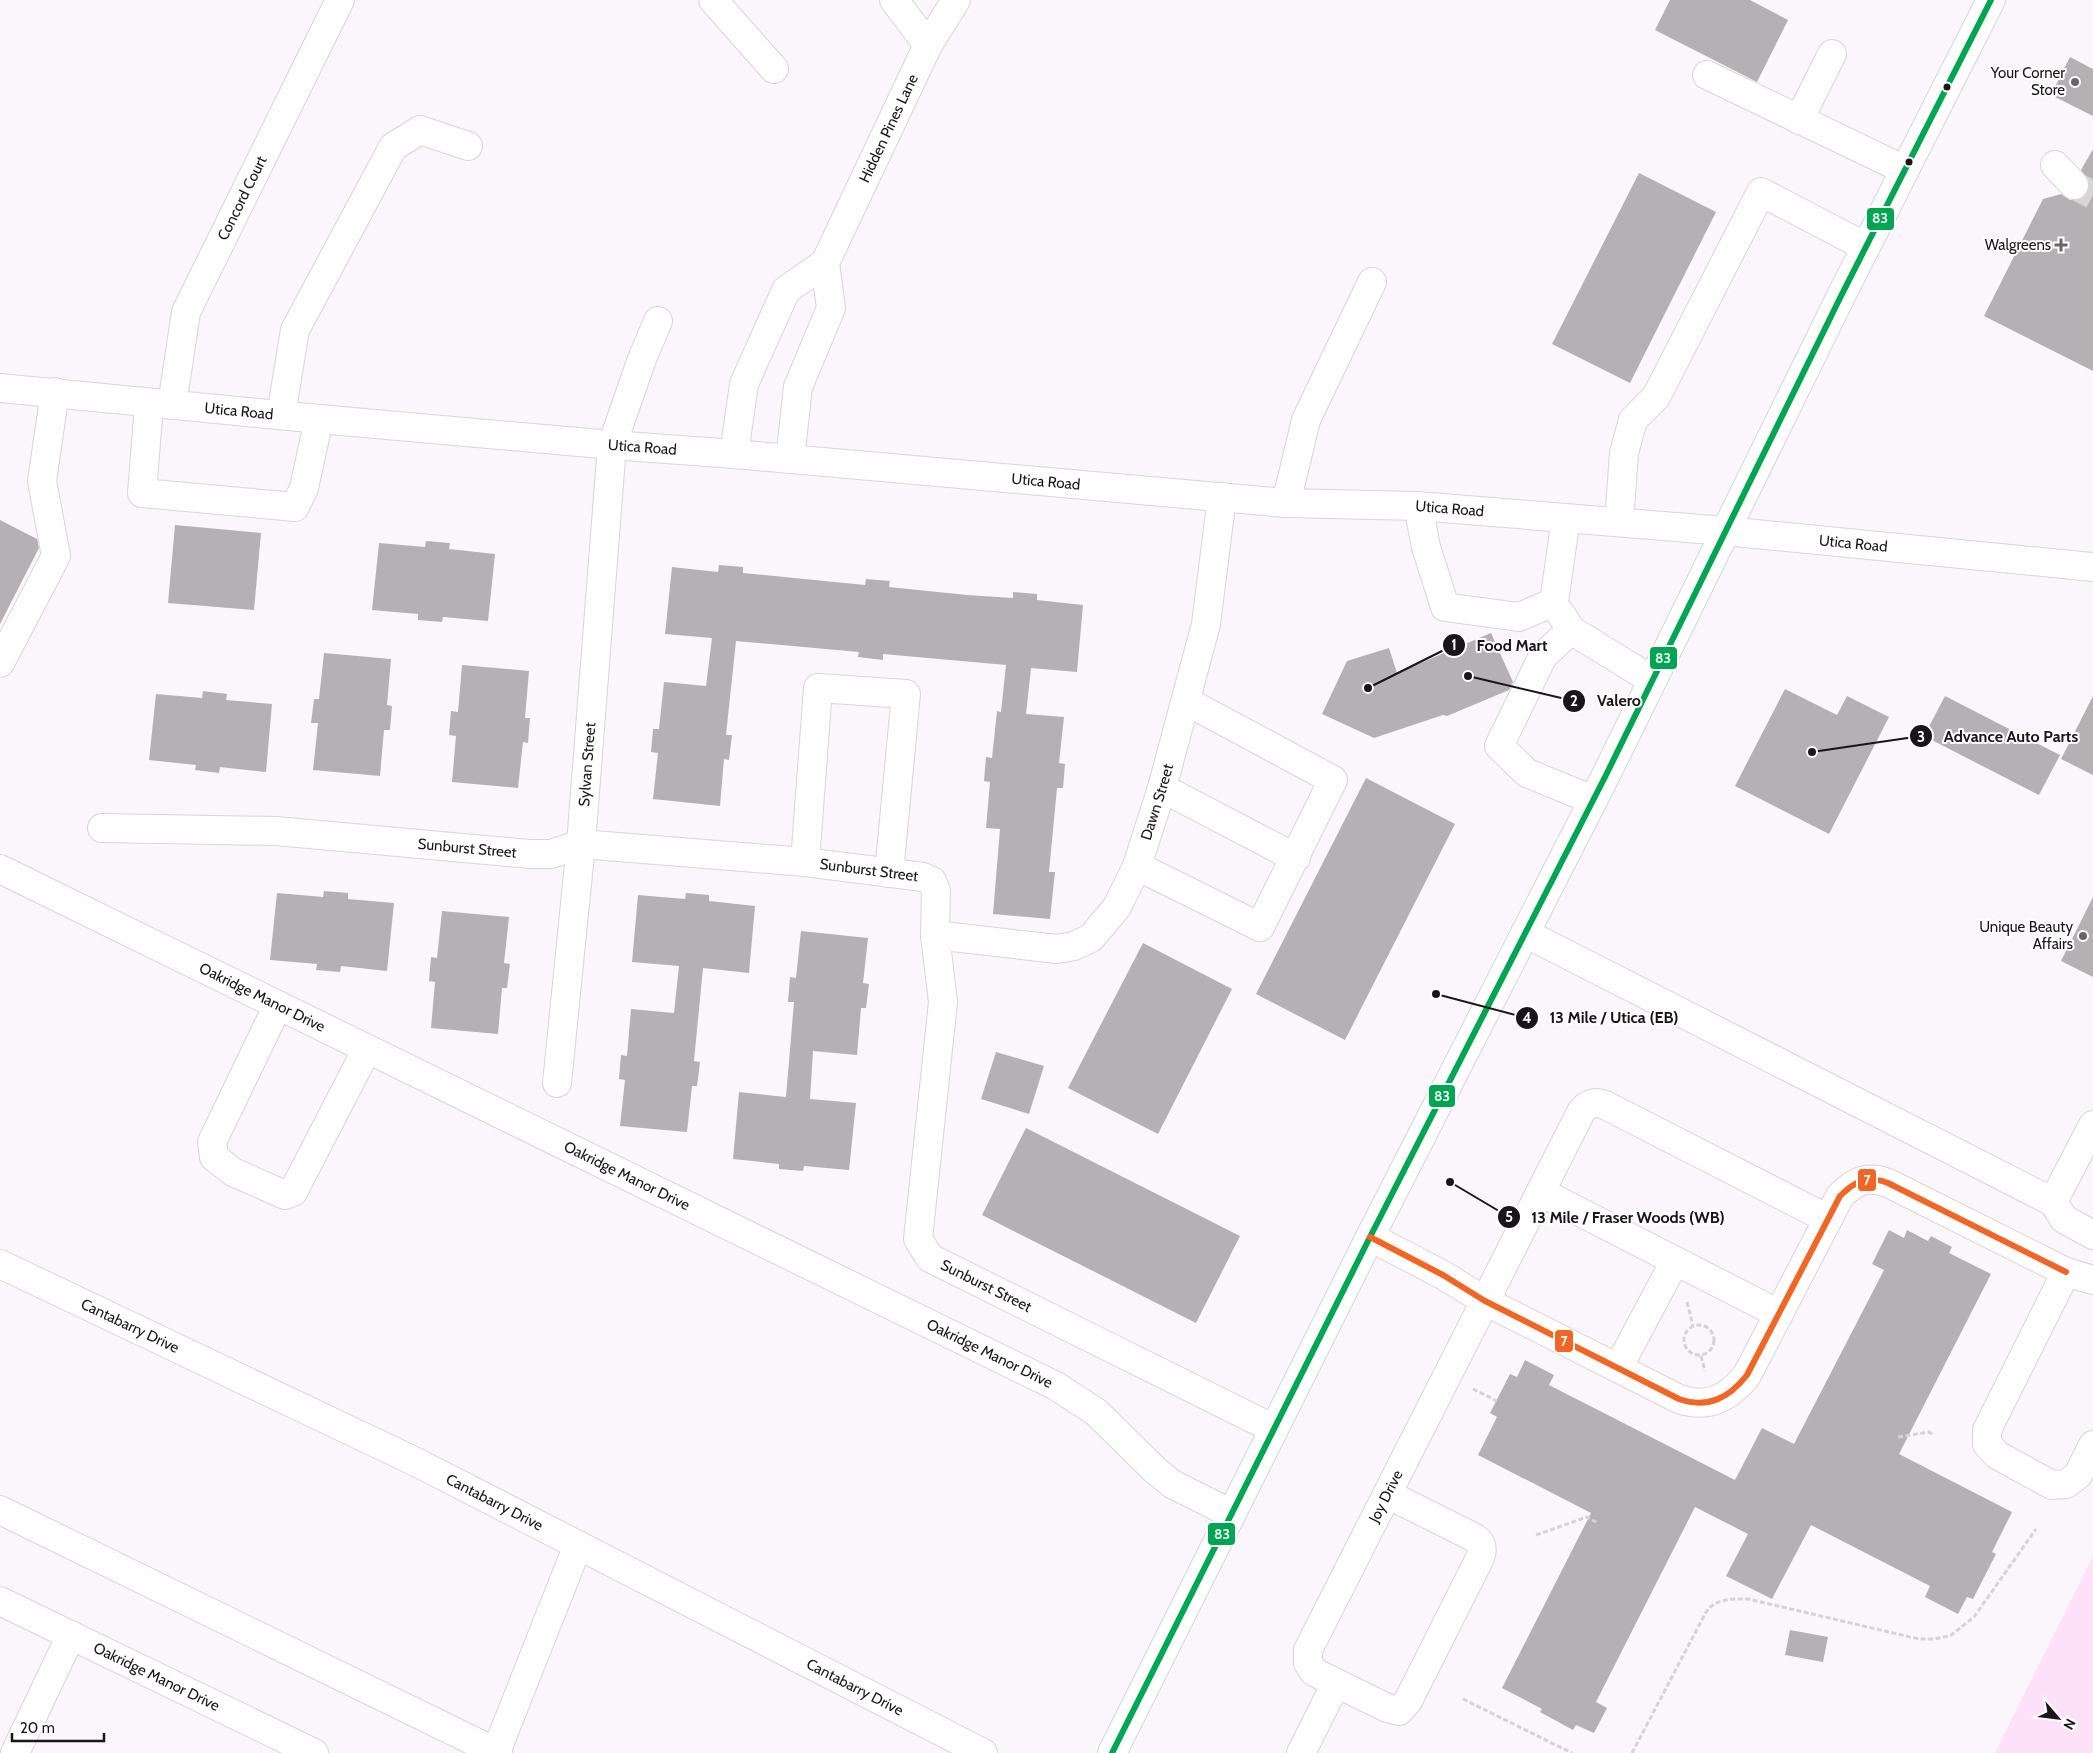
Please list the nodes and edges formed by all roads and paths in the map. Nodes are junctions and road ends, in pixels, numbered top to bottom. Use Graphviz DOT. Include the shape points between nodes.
graph roads {
  1 [pos="340,0"];
  2 [pos="713,0"];
  3 [pos="894,0"];
  4 [pos="956,0"];
  5 [pos="1985,2"];
  6 [pos="928,45"];
  7 [pos="1832,54"];
  8 [pos="774,69"];
  9 [pos="1706,74"];
  10 [pos="1799,120"];
  11 [pos="468,146"];
  12 [pos="2055,165"];
  13 [pos="1905,170"];
  14 [pos="2074,185"];
  15 [pos="1866,247"];
  16 [pos="825,263"];
  17 [pos="1372,282"];
  18 [pos="658,321"];
  19 [pos="0,388"];
  20 [pos="55,392"];
  21 [pos="160,404"];
  22 [pos="281,415"];
  23 [pos="319,419"];
  24 [pos="612,445"];
  25 [pos="734,454"];
  26 [pos="790,459"];
  27 [pos="1222,497"];
  28 [pos="1286,503"];
  29 [pos="1418,506"];
  30 [pos="1566,518"];
  31 [pos="1619,522"];
  32 [pos="1725,531"];
  33 [pos="2093,567"];
  34 [pos="1554,602"];
  35 [pos="1571,630"];
  36 [pos="0,664"];
  37 [pos="1652,680"];
  38 [pos="1186,701"];
  39 [pos="1162,788"];
  40 [pos="1593,800"];
  41 [pos="102,828"];
  42 [pos="581,844"];
  43 [pos="1296,858"];
  44 [pos="805,862"];
  45 [pos="1137,866"];
  46 [pos="0,869"];
  47 [pos="889,873"];
  48 [pos="1525,933"];
  49 [pos="935,935"];
  50 [pos="278,1005"];
  51 [pos="367,1049"];
  52 [pos="557,1083"];
  53 [pos="2093,1125"];
  54 [pos="1541,1192"];
  55 [pos="2053,1202"];
  56 [pos="1828,1219"];
  57 [pos="2093,1234"];
  58 [pos="1370,1237"];
  59 [pos="1675,1261"];
  60 [pos="0,1264"];
  61 [pos="2066,1272"];
  62 [pos="2093,1280"];
  63 [pos="1685,1294"];
  64 [pos="1485,1301"];
  65 [pos="1779,1314"];
  66 [pos="1693,1326"];
  67 [pos="1701,1356"];
  68 [pos="1618,1368"];
  69 [pos="1705,1372"];
  70 [pos="1472,1388"];
  71 [pos="1497,1401"];
  72 [pos="1274,1430"];
  73 [pos="1932,1434"];
  74 [pos="1898,1437"];
  75 [pos="2093,1445"];
  76 [pos="1387,1494"];
  77 [pos="0,1510"];
  78 [pos="1232,1514"];
  79 [pos="1596,1522"];
  80 [pos="2036,1529"];
  81 [pos="1536,1535"];
  82 [pos="578,1545"];
  83 [pos="0,1601"];
  84 [pos="71,1636"];
  85 [pos="1336,1683"];
  86 [pos="1463,1699"];
  87 [pos="497,1752"];
  88 [pos="15,1753"];
  89 [pos="314,1753"];
  90 [pos="983,1753"];
  91 [pos="1112,1753"];
  92 [pos="1301,1753"];
  93 [pos="1572,1753"];
  94 [pos="1632,1753"];
  1 -- 21 [label="street, Concord Court" via="186,312"];
  2 -- 8 [label="street"];
  3 -- 6 [label="street"];
  4 -- 6 [label="street, Hidden Pines Lane"];
  5 -- 13 [label="street"];
  6 -- 16 [label="street, Hidden Pines Lane"];
  7 -- 10 [label="street"];
  9 -- 10 [label="street"];
  10 -- 13 [label="street"];
  11 -- 22 [label="street" via="420,130 393,147 295,330"];
  12 -- 14 [label="street"];
  13 -- 15 [label="street"];
  15 -- 31 [label="street" via="1761,192 1656,397 1632,420 1624,453"];
  15 -- 32 [label="street"];
  16 -- 25 [label="street" via="786,290 744,384"];
  16 -- 26 [label="street" via="831,308 798,387"];
  17 -- 28 [label="street" via="1306,420"];
  18 -- 24 [label="street, Sylvan Street"];
  19 -- 20 [label="street, Utica Road"];
  20 -- 21 [label="street, Utica Road"];
  20 -- 36 [label="street" via="42,481 56,556"];
  21 -- 22 [label="street, Utica Road"];
  21 -- 23 [label="street, Concord Court" via="142,493 295,507 304,488"];
  22 -- 23 [label="street, Utica Road"];
  23 -- 24 [label="street, Utica Road"];
  24 -- 25 [label="street, Utica Road"];
  24 -- 42 [label="street, Sylvan Street"];
  25 -- 26 [label="street, Utica Road"];
  26 -- 27 [label="street, Utica Road"];
  27 -- 28 [label="street, Utica Road"];
  27 -- 38 [label="street, Dawn Street" via="1206,624"];
  28 -- 29 [label="street, Utica Road"];
  29 -- 30 [label="street, Utica Road"];
  29 -- 34 [label="street" via="1426,548 1445,607 1519,617"];
  30 -- 31 [label="street, Utica Road"];
  30 -- 34 [label="street"];
  31 -- 32 [label="street, Utica Road"];
  32 -- 33 [label="street, Utica Road"];
  32 -- 37 [label="street"];
  34 -- 35 [label="street"];
  35 -- 37 [label="street"];
  35 -- 40 [label="street" via="1543,656 1499,746 1527,773"];
  37 -- 40 [label="street"];
  38 -- 39 [label="street, Dawn Street"];
  38 -- 43 [label="street" via="1333,780"];
  39 -- 43 [label="street"];
  39 -- 45 [label="street, Dawn Street"];
  40 -- 48 [label="street"];
  41 -- 42 [label="street, Sunburst Street" via="276,831 530,854 552,854"];
  42 -- 44 [label="street, Sunburst Street"];
  42 -- 52 [label="street, Sylvan Street"];
  43 -- 45 [label="street" via="1260,927"];
  44 -- 47 [label="street, Sunburst Street"];
  44 -- 47 [label="street" via="818,688 906,694"];
  45 -- 49 [label="street, Dawn Street" via="1117,907 1091,938 1074,946 1056,949"];
  46 -- 50 [label="street, Oakridge Manor Drive"];
  47 -- 49 [label="street, Sunburst Street" via="923,876 932,882 936,891"];
  48 -- 55 [label="street"];
  48 -- 58 [label="street"];
  49 -- 72 [label="street, Sunburst Street" via="943,1002 918,1238 930,1258"];
  50 -- 51 [label="street, Oakridge Manor Drive"];
  50 -- 51 [label="street" via="212,1142 214,1157 233,1172 285,1195 293,1192"];
  51 -- 78 [label="street, Oakridge Manor Drive" via="1056,1386 1096,1412 1172,1484"];
  53 -- 55 [label="street"];
  54 -- 56 [label="street, Joy Drive" via="1581,1112 1586,1106 1599,1103"];
  54 -- 59 [label="street"];
  54 -- 64 [label="street, Joy Drive"];
  55 -- 57 [label="street" via="2064,1220"];
  56 -- 61 [label="street" via="1840,1196 1850,1186 1863,1180 1877,1179"];
  56 -- 65 [label="street"];
  58 -- 64 [label="street" via="1444,1275"];
  58 -- 72 [label="street"];
  59 -- 65 [label="street"];
  59 -- 68 [label="street"];
  60 -- 82 [label="street, Cantabarry Drive" via="418,1463"];
  61 -- 62 [label="street"];
  61 -- 75 [label="street" via="1987,1430 1987,1444 1996,1455 2052,1485 2066,1484 2078,1475"];
  63 -- 66 [label="path"];
  64 -- 68 [label="street"];
  64 -- 76 [label="street, Joy Drive"];
  65 -- 68 [label="street" via="1747,1375 1727,1396 1713,1402 1699,1404 1679,1399"];
  66 -- 67 [label="path" via="1686,1332 1683,1342 1688,1351"];
  66 -- 67 [label="path" via="1704,1326 1714,1337 1713,1347"];
  67 -- 69 [label="path"];
  70 -- 71 [label="path"];
  72 -- 78 [label="street"];
  73 -- 74 [label="path"];
  76 -- 85 [label="street, Joy Drive" via="1308,1650 1310,1668"];
  76 -- 85 [label="street" via="1475,1538 1480,1542 1482,1554 1404,1707 1399,1711 1393,1710"];
  77 -- 87 [label="street"];
  78 -- 91 [label="street"];
  79 -- 81 [label="path" via="1587,1517"];
  80 -- 94 [label="path" via="1974,1617 1950,1636 1919,1639 1748,1599 1719,1601 1711,1605"];
  82 -- 87 [label="street"];
  82 -- 90 [label="street, Cantabarry Drive"];
  83 -- 84 [label="street, Oakridge Manor Drive"];
  84 -- 88 [label="street"];
  84 -- 89 [label="street, Oakridge Manor Drive"];
  85 -- 92 [label="street"];
  86 -- 93 [label="path"];
}
